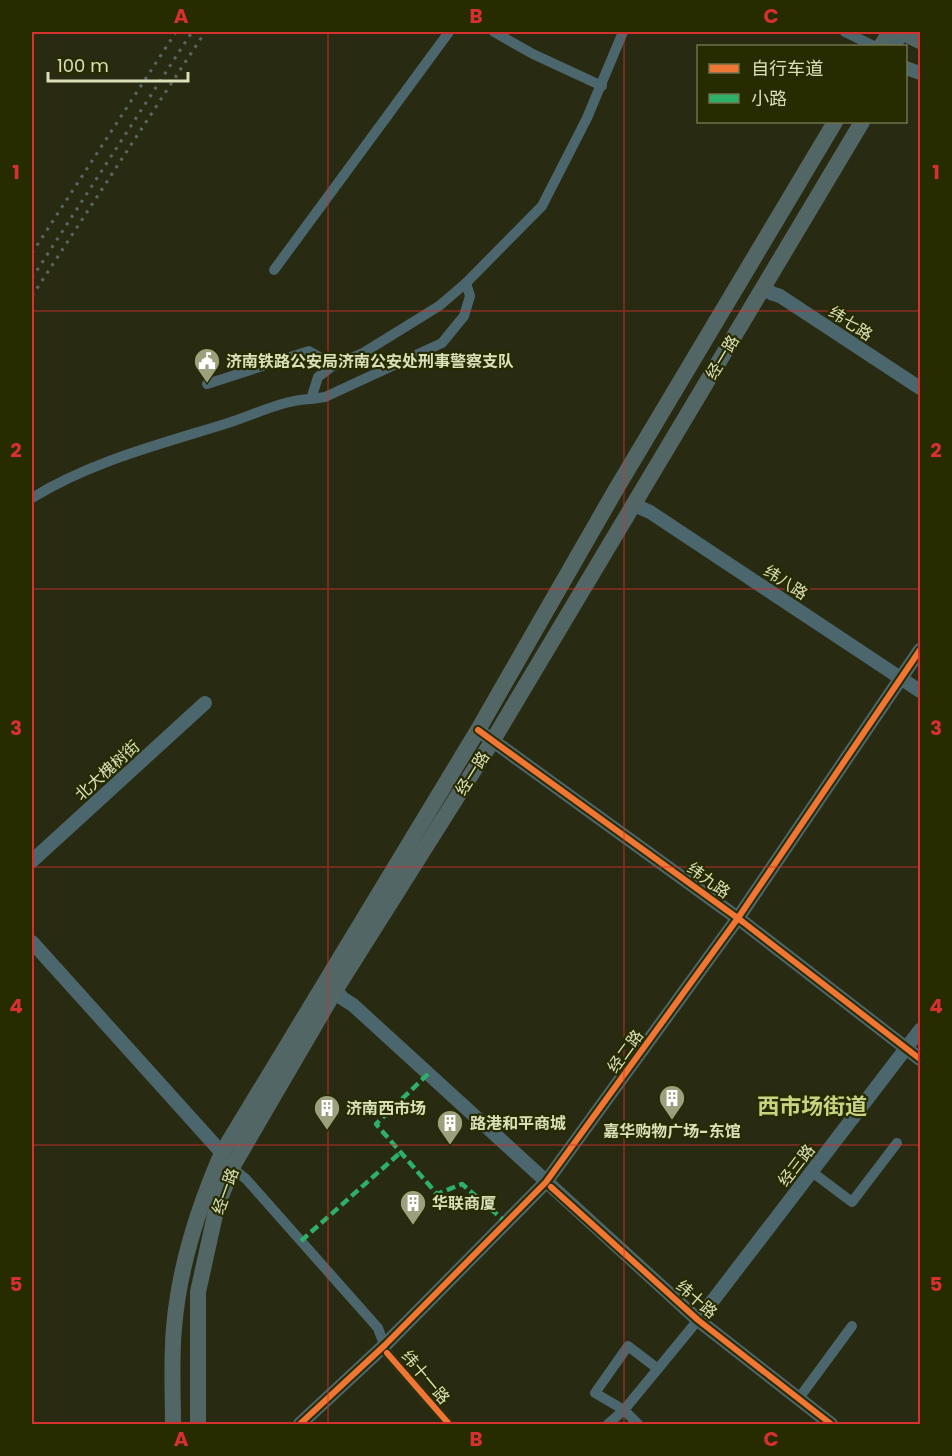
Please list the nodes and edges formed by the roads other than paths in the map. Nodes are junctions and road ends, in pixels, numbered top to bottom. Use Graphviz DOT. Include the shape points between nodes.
graph roads {
  1 [pos="449,32"];
  2 [pos="495,32"];
  3 [pos="623,32"];
  4 [pos="846,32"];
  5 [pos="890,32"];
  6 [pos="902,32"];
  7 [pos="915,32"];
  8 [pos="921,41"];
  9 [pos="872,45"];
  10 [pos="882,45"];
  11 [pos="907,46"];
  12 [pos="602,86"];
  13 [pos="834,123"];
  14 [pos="861,123"];
  15 [pos="274,270"];
  16 [pos="466,282"];
  17 [pos="765,286"];
  18 [pos="334,365"];
  19 [pos="207,384"];
  20 [pos="921,388"];
  21 [pos="311,399"];
  22 [pos="32,498"];
  23 [pos="634,502"];
  24 [pos="921,650"];
  25 [pos="921,663"];
  26 [pos="904,680"];
  27 [pos="921,691"];
  28 [pos="205,703"];
  29 [pos="478,730"];
  30 [pos="493,740"];
  31 [pos="32,861"];
  32 [pos="741,920"];
  33 [pos="32,942"];
  34 [pos="336,989"];
  35 [pos="921,1030"];
  36 [pos="907,1048"];
  37 [pos="921,1059"];
  38 [pos="897,1143"];
  39 [pos="228,1158"];
  40 [pos="812,1172"];
  41 [pos="548,1184"];
  42 [pos="698,1320"];
  43 [pos="852,1326"];
  44 [pos="386,1349"];
  45 [pos="658,1369"];
  46 [pos="799,1398"];
  47 [pos="624,1410"];
  48 [pos="173,1425"];
  49 [pos="198,1425"];
  50 [pos="300,1425"];
  51 [pos="312,1425"];
  52 [pos="449,1425"];
  53 [pos="608,1425"];
  54 [pos="638,1425"];
  55 [pos="831,1425"];
  1 -- 15 [label="street"];
  2 -- 12 [label="street"];
  3 -- 12 [label="street"];
  4 -- 9 [label="street"];
  5 -- 10 [label="main road"];
  6 -- 8 [label="main road, bridge"];
  7 -- 11 [label="main road"];
  12 -- 16 [label="street" via="542,206"];
  13 -- 29 [label="main road, 经一路"];
  14 -- 17 [label="main road, 经一路"];
  16 -- 18 [label="street" via="430,312 363,353"];
  16 -- 21 [label="street" via="470,296 464,316 442,343 325,397"];
  17 -- 20 [label="street, 纬七路"];
  17 -- 23 [label="main road, 经一路"];
  18 -- 19 [label="street" via="309,351"];
  18 -- 21 [label="street" via="318,377"];
  21 -- 22 [label="street" via="290,400 90,467"];
  23 -- 26 [label="street, 纬八路"];
  23 -- 30 [label="main road, 经一路"];
  24 -- 26 [label="street, 经二路"];
  25 -- 26 [label="street, 经二路"];
  26 -- 27 [label="street, 纬八路"];
  26 -- 32 [label="street, 经二路"];
  28 -- 31 [label="street, 北大槐树街"];
  29 -- 30 [label="street, 纬九路"];
  29 -- 39 [label="main road, 经一路"];
  30 -- 32 [label="street, 纬九路"];
  30 -- 34 [label="main road, 经一路"];
  32 -- 36 [label="street, 纬九路"];
  32 -- 41 [label="street, 经二路"];
  33 -- 39 [label="street"];
  34 -- 39 [label="main road, 经一路"];
  34 -- 41 [label="street, 纬十路"];
  35 -- 36 [label="street, 经三路"];
  36 -- 37 [label="street, 纬九路"];
  36 -- 40 [label="street, 经三路"];
  38 -- 40 [label="street" via="852,1202"];
  39 -- 44 [label="street, 纬十一路" via="378,1328"];
  39 -- 48 [label="main road, 经一路" via="200,1208 180,1280 173,1330"];
  39 -- 49 [label="main road, 经一路" via="198,1292"];
  40 -- 42 [label="street, 经三路"];
  41 -- 42 [label="street, 纬十路"];
  41 -- 44 [label="street, 经二路"];
  42 -- 45 [label="street"];
  42 -- 46 [label="street, 纬十路"];
  43 -- 46 [label="street"];
  44 -- 50 [label="street, 经二路"];
  44 -- 51 [label="street, 经二路"];
  44 -- 52 [label="street, 纬十一路"];
  45 -- 47 [label="street"];
  45 -- 47 [label="street" via="628,1346 595,1393"];
  46 -- 55 [label="street, 纬十路"];
  47 -- 53 [label="street"];
  47 -- 54 [label="street"];
}
